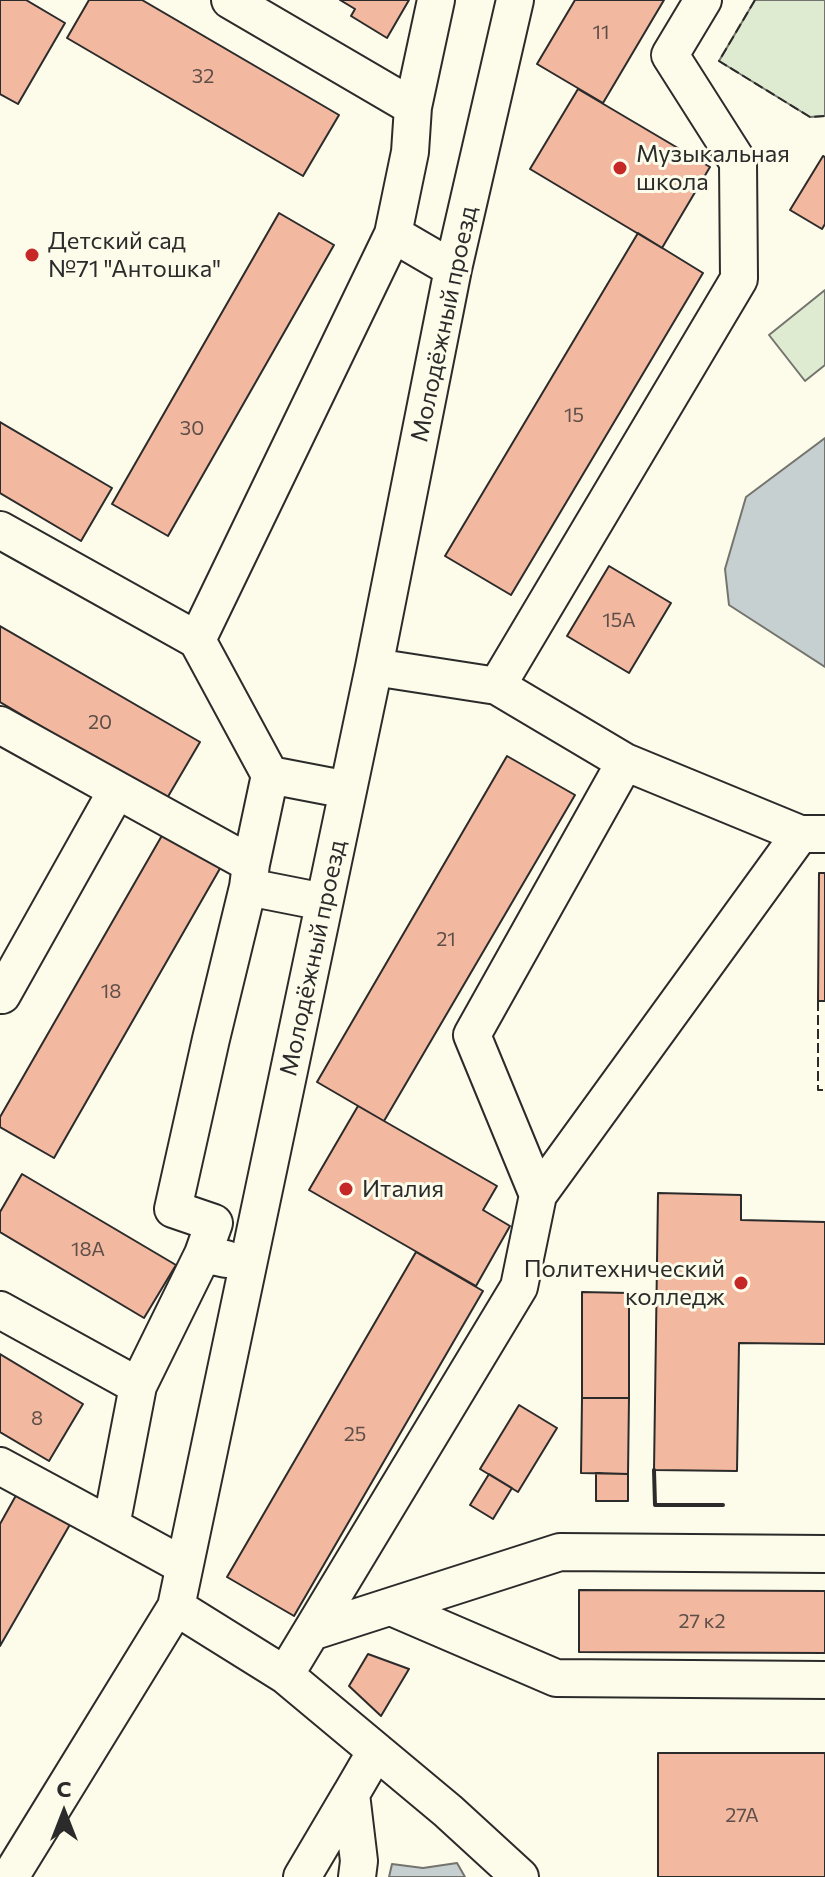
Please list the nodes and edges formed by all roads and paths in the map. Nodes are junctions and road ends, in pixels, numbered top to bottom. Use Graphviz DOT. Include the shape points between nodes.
graph roads {
  1 [pos="230,0"];
  2 [pos="436,0"];
  3 [pos="515,0"];
  4 [pos="703,0"];
  5 [pos="413,107"];
  6 [pos="393,234"];
  7 [pos="453,269"];
  8 [pos="0,530"];
  9 [pos="197,640"];
  10 [pos="374,667"];
  11 [pos="497,686"];
  12 [pos="0,725"];
  13 [pos="625,762"];
  14 [pos="270,775"];
  15 [pos="117,790"];
  16 [pos="348,790"];
  17 [pos="812,834"];
  18 [pos="250,876"];
  19 [pos="324,902"];
  20 [pos="0,994"];
  21 [pos="538,1195"];
  22 [pos="203,1254"];
  23 [pos="248,1264"];
  24 [pos="0,1310"];
  25 [pos="138,1386"];
  26 [pos="0,1466"];
  27 [pos="111,1526"];
  28 [pos="825,1554"];
  29 [pos="184,1566"];
  30 [pos="176,1607"];
  31 [pos="391,1607"];
  32 [pos="311,1632"];
  33 [pos="285,1675"];
  34 [pos="825,1680"];
  35 [pos="376,1751"];
  36 [pos="351,1794"];
  37 [pos="10,1877"];
  38 [pos="302,1877"];
  39 [pos="357,1877"];
  40 [pos="520,1877"];
  1 -- 5 [label="street"];
  2 -- 5 [label="street"];
  3 -- 7 [label="street, Молодёжный проезд"];
  4 -- 11 [label="street" via="670,55 738,162 739,279"];
  5 -- 6 [label="street" via="410,152"];
  6 -- 7 [label="street"];
  6 -- 9 [label="street"];
  7 -- 10 [label="street, Молодёжный проезд"];
  8 -- 9 [label="street"];
  9 -- 14 [label="street"];
  10 -- 11 [label="street"];
  10 -- 16 [label="street, Молодёжный проезд"];
  11 -- 13 [label="street"];
  12 -- 15 [label="street"];
  13 -- 17 [label="street"];
  13 -- 21 [label="street" via="472,1035"];
  14 -- 16 [label="street"];
  14 -- 18 [label="street"];
  15 -- 18 [label="street"];
  15 -- 20 [label="street"];
  16 -- 19 [label="street, Молодёжный проезд"];
  17 -- 21 [label="street"];
  18 -- 19 [label="street"];
  18 -- 22 [label="street" via="173,1209 214,1223"];
  19 -- 23 [label="street, Молодёжный проезд"];
  21 -- 32 [label="street" via="519,1287"];
  22 -- 23 [label="street"];
  22 -- 25 [label="street"];
  23 -- 29 [label="street, Молодёжный проезд"];
  24 -- 25 [label="street"];
  25 -- 27 [label="street"];
  26 -- 27 [label="street"];
  27 -- 29 [label="street"];
  28 -- 31 [label="street" via="560,1552"];
  29 -- 30 [label="street, Молодёжный проезд"];
  30 -- 33 [label="street"];
  30 -- 37 [label="street, Молодёжный проезд"];
  31 -- 32 [label="street"];
  31 -- 34 [label="street" via="556,1678"];
  32 -- 33 [label="street"];
  33 -- 35 [label="street"];
  35 -- 36 [label="street"];
  35 -- 40 [label="street"];
  36 -- 38 [label="street"];
  36 -- 39 [label="street"];
}
